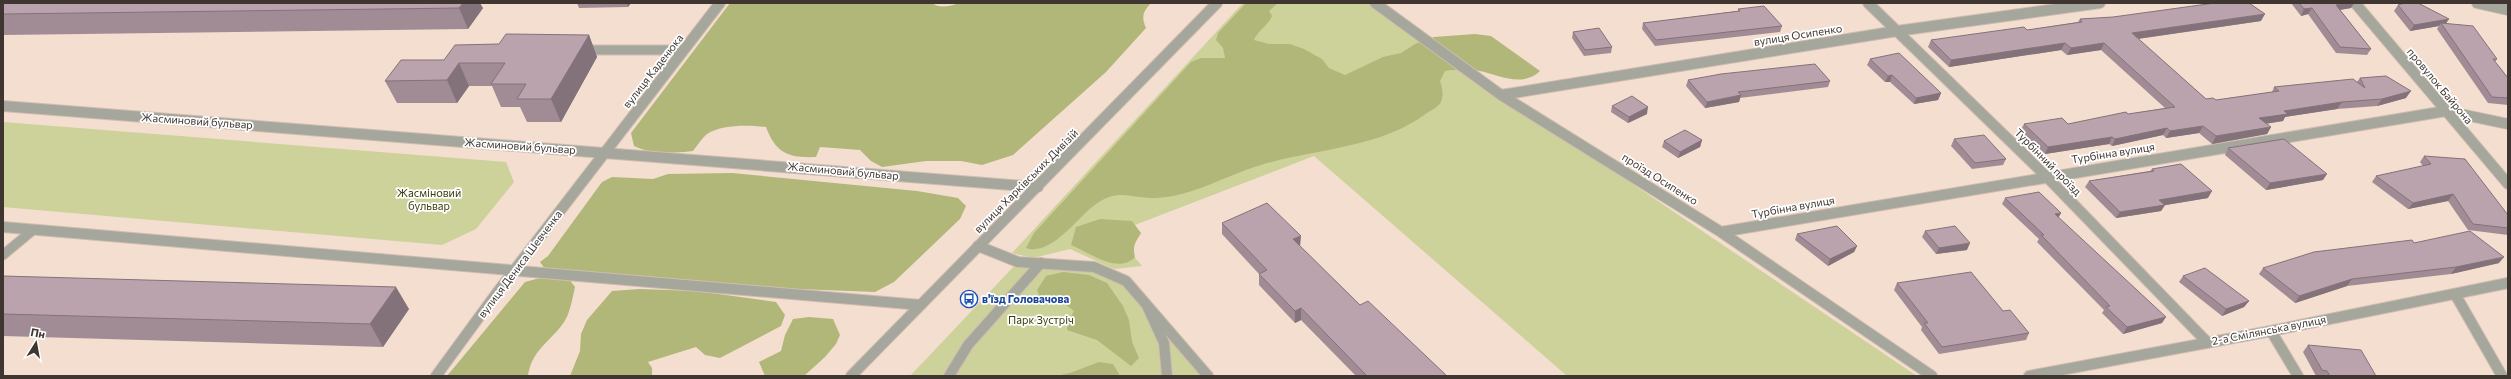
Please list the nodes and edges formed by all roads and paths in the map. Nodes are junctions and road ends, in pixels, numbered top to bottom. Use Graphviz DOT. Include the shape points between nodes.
graph roads {
  1 [pos="720,3"];
  2 [pos="1217,3"];
  3 [pos="1375,3"];
  4 [pos="1868,3"];
  5 [pos="2100,3"];
  6 [pos="2355,3"];
  7 [pos="2477,3"];
  8 [pos="2498,5"];
  9 [pos="2508,10"];
  10 [pos="1897,31"];
  11 [pos="573,50"];
  12 [pos="684,50"];
  13 [pos="1501,95"];
  14 [pos="3,106"];
  15 [pos="2446,111"];
  16 [pos="2508,124"];
  17 [pos="604,153"];
  18 [pos="2046,176"];
  19 [pos="2508,184"];
  20 [pos="1038,187"];
  21 [pos="3,227"];
  22 [pos="33,230"];
  23 [pos="1721,232"];
  24 [pos="978,246"];
  25 [pos="3,255"];
  26 [pos="1041,264"];
  27 [pos="515,271"];
  28 [pos="2508,283"];
  29 [pos="2455,294"];
  30 [pos="1145,302"];
  31 [pos="920,305"];
  32 [pos="2271,331"];
  33 [pos="2207,342"];
  34 [pos="436,376"];
  35 [pos="851,376"];
  36 [pos="949,376"];
  37 [pos="1167,376"];
  38 [pos="1208,376"];
  39 [pos="1932,376"];
  40 [pos="2029,376"];
  41 [pos="2298,376"];
  42 [pos="2502,376"];
  1 -- 12 [label="street, вулиця Каденюка"];
  2 -- 20 [label="street, вулиця Харківських Дивізій"];
  3 -- 13 [label="street, проїзд Осипенко"];
  4 -- 10 [label="street, Турбінний проїзд"];
  5 -- 10 [label="street, вулиця Осипенко"];
  6 -- 15 [label="street, провулок Байрона"];
  7 -- 8 [label="street"];
  8 -- 9 [label="street"];
  10 -- 13 [label="street, вулиця Осипенко"];
  10 -- 18 [label="street, Турбінний проїзд"];
  11 -- 12 [label="lane"];
  12 -- 17 [label="street, вулиця Каденюка"];
  13 -- 23 [label="street, проїзд Осипенко"];
  14 -- 17 [label="street, Жасминовий бульвар"];
  15 -- 16 [label="street, Турбінна вулиця"];
  15 -- 18 [label="street, Турбінна вулиця"];
  15 -- 19 [label="street, провулок Байрона"];
  17 -- 20 [label="street, Жасминовий бульвар"];
  17 -- 27 [label="street, вулиця Дениса Шевченка"];
  18 -- 23 [label="street, Турбінна вулиця"];
  18 -- 33 [label="street, Турбінний проїзд"];
  20 -- 24 [label="street, вулиця Харківських Дивізій"];
  21 -- 22 [label="street"];
  22 -- 25 [label="lane"];
  22 -- 27 [label="street"];
  23 -- 39 [label="street, проїзд Осипенко"];
  24 -- 26 [label="street" via="1018,262"];
  24 -- 31 [label="street, вулиця Харківських Дивізій"];
  26 -- 30 [label="street" via="1094,267 1126,281"];
  26 -- 36 [label="street" via="968,345"];
  27 -- 31 [label="street"];
  27 -- 34 [label="street, вулиця Дениса Шевченка"];
  28 -- 29 [label="street, 2-а Смілянська вулиця"];
  29 -- 32 [label="street, 2-а Смілянська вулиця"];
  29 -- 42 [label="street"];
  30 -- 37 [label="street" via="1164,343"];
  30 -- 38 [label="street"];
  31 -- 35 [label="street, вулиця Харківських Дивізій"];
  32 -- 33 [label="street, 2-а Смілянська вулиця"];
  32 -- 41 [label="street"];
  33 -- 40 [label="street, 2-а Смілянська вулиця"];
}
